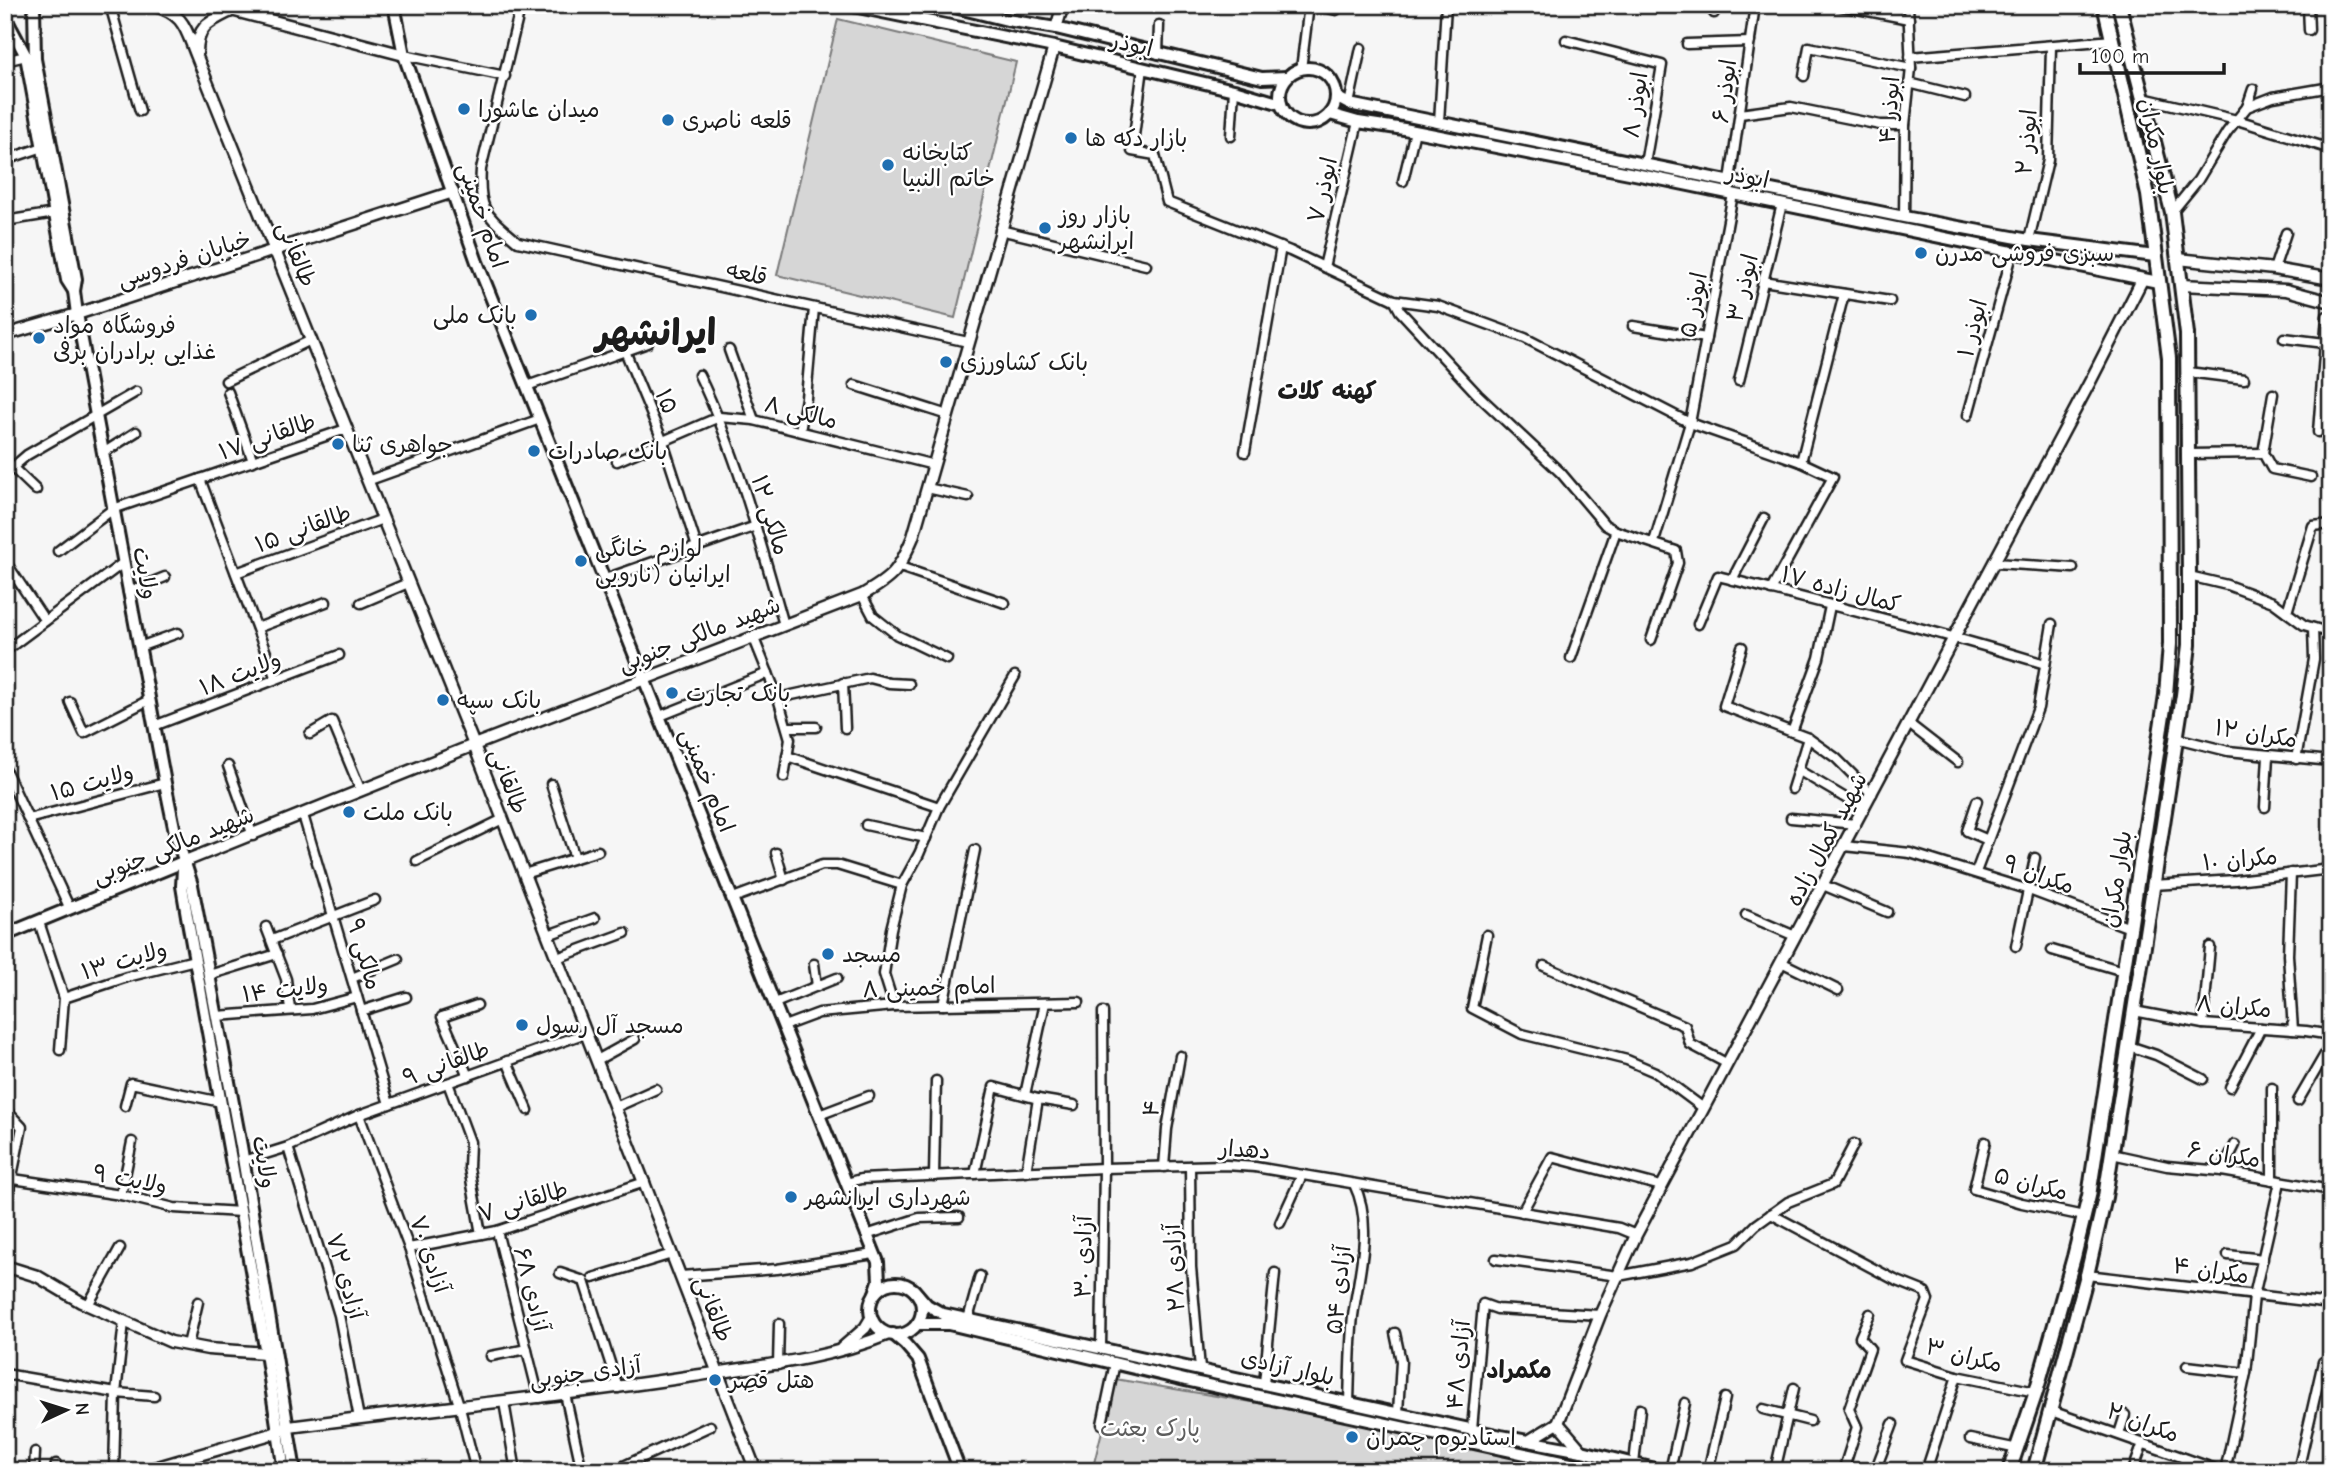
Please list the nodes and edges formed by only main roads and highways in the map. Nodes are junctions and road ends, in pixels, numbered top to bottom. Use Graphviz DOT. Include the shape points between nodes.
graph roads {
  1 [pos="34,5"];
  2 [pos="394,5"];
  3 [pos="848,5"];
  4 [pos="946,5"];
  5 [pos="2104,5"];
  6 [pos="2119,5"];
  7 [pos="880,9"];
  8 [pos="5,17"];
  9 [pos="30,58"];
  10 [pos="1287,77"];
  11 [pos="1336,97"];
  12 [pos="1281,104"];
  13 [pos="1330,114"];
  14 [pos="1975,230"];
  15 [pos="1973,243"];
  16 [pos="2155,256"];
  17 [pos="2178,259"];
  18 [pos="2158,282"];
  19 [pos="2181,285"];
  20 [pos="74,291"];
  21 [pos="183,862"];
  22 [pos="5,935"];
  23 [pos="876,1258"];
  24 [pos="910,1287"];
  25 [pos="875,1293"];
  26 [pos="915,1326"];
  27 [pos="891,1334"];
  28 [pos="918,1359"];
  29 [pos="2012,1469"];
  30 [pos="284,1471"];
  31 [pos="295,1471"];
  32 [pos="960,1471"];
  33 [pos="1603,1471"];
  34 [pos="1663,1471"];
  35 [pos="2034,1471"];
  1 -- 9 [label="main road"];
  2 -- 23 [label="main road, امام خمینی" via="404,55 477,262"];
  3 -- 7 [label="main road, ابوذر"];
  4 -- 10 [label="main road, ابوذر" via="1262,78"];
  5 -- 16 [label="main road, بلوار مکران" via="2148,195"];
  6 -- 17 [label="main road, بلوار مکران" via="2172,212"];
  7 -- 12 [label="main road, ابوذر"];
  8 -- 9 [label="main road, ولایت"];
  9 -- 20 [label="main road, ولایت" via="76,279"];
  9 -- 20 [label="main road, ولایت" via="67,280"];
  10 -- 11 [label="main road" via="1314,68 1330,79"];
  10 -- 12 [label="main road"];
  11 -- 13 [label="main road"];
  11 -- 14 [label="main road, ابوذر" via="1349,104"];
  12 -- 13 [label="main road" via="1290,118 1307,124"];
  13 -- 15 [label="main road, ابوذر"];
  14 -- 15 [label="main road"];
  14 -- 16 [label="main road, ابوذر"];
  15 -- 18 [label="main road, ابوذر"];
  16 -- 17 [label="main road"];
  16 -- 18 [label="main road, بلوار مکران"];
  17 -- 19 [label="main road, بلوار مکران"];
  18 -- 19 [label="main road"];
  18 -- 29 [label="main road, بلوار مکران" via="2169,358 2170,644 2166,695 2084,1216"];
  19 -- 35 [label="main road, بلوار مکران" via="2188,372 2189,645 2105,1197"];
  20 -- 21 [label="main road, ولایت"];
  21 -- 22 [label="main road, شهید مالکی جنوبی"];
  21 -- 30 [label="main road, ولایت" via="195,960"];
  21 -- 31 [label="main road, ولایت" via="192,886 217,1016"];
  23 -- 24 [label="main road, بلوار آزادی"];
  23 -- 25 [label="main road, امام خمینی" via="879,1281"];
  24 -- 25 [label="main road" via="889,1283"];
  24 -- 26 [label="main road" via="921,1302 921,1317"];
  24 -- 34 [label="main road, بلوار آزادی" via="943,1314"];
  25 -- 27 [label="main road" via="871,1318"];
  26 -- 27 [label="main road"];
  26 -- 28 [label="main road" via="913,1344"];
  26 -- 33 [label="main road, بلوار آزادی" via="949,1324"];
  27 -- 28 [label="main road"];
  28 -- 32 [label="main road"];
}
